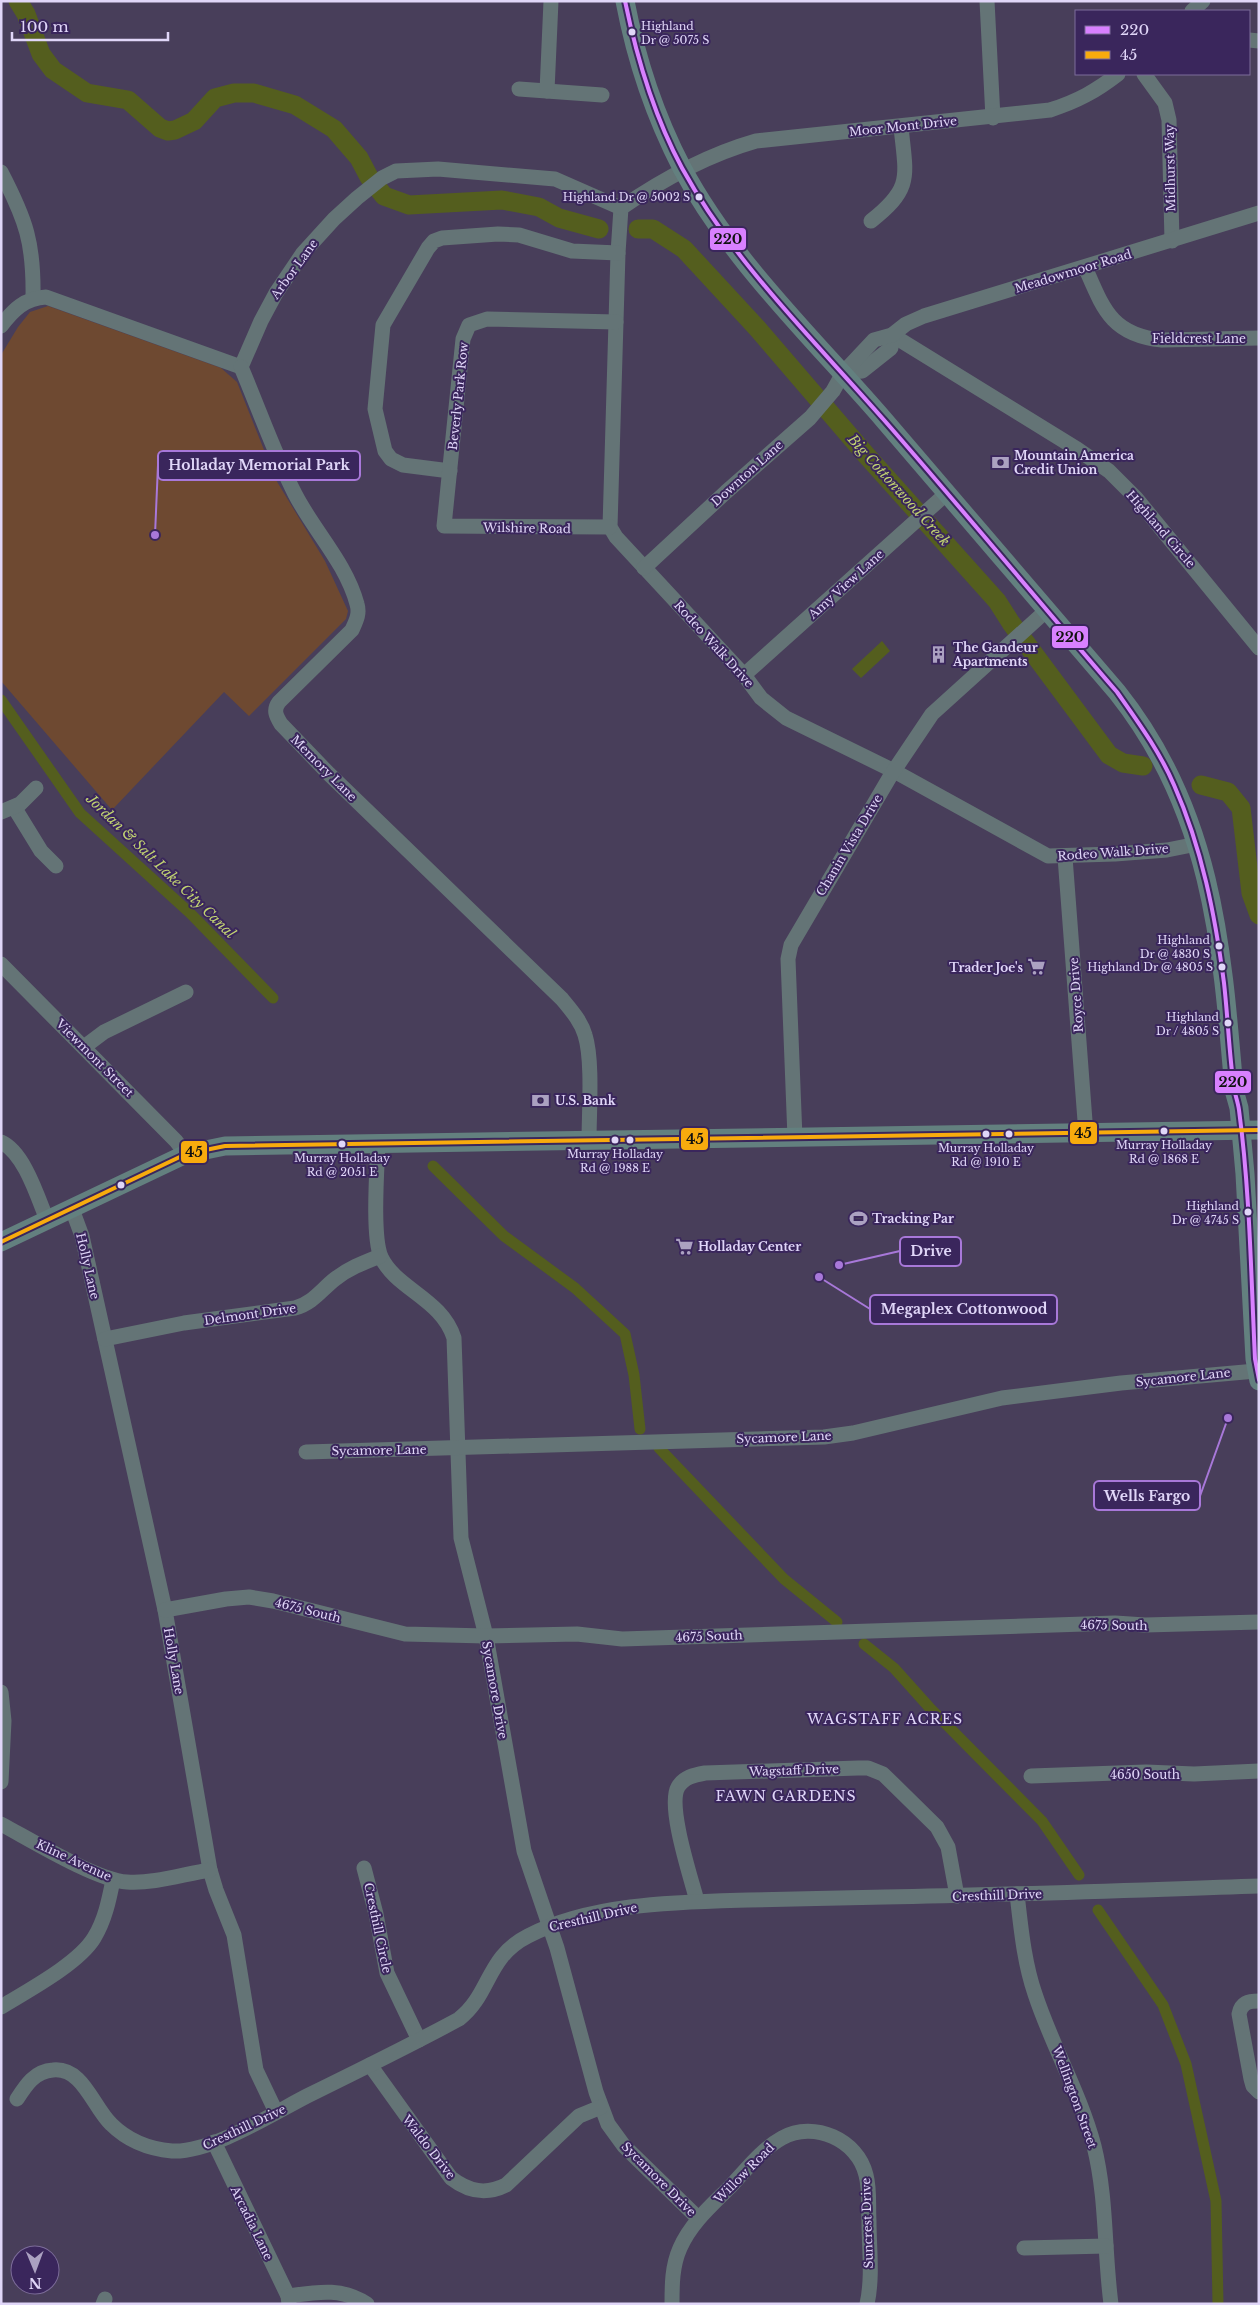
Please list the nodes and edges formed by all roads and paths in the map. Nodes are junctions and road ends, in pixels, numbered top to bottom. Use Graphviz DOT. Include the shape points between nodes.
graph roads {
  1 [pos="551,1"];
  2 [pos="625,1"];
  3 [pos="987,1"];
  4 [pos="1117,75"];
  5 [pos="1145,75"];
  6 [pos="520,89"];
  7 [pos="547,91"];
  8 [pos="602,95"];
  9 [pos="993,118"];
  10 [pos="901,127"];
  11 [pos="683,169"];
  12 [pos="1,172"];
  13 [pos="621,208"];
  14 [pos="1259,214"];
  15 [pos="871,221"];
  16 [pos="1172,241"];
  17 [pos="618,252"];
  18 [pos="1085,268"];
  19 [pos="33,298"];
  20 [pos="616,322"];
  21 [pos="1,326"];
  22 [pos="892,335"];
  23 [pos="1259,338"];
  24 [pos="241,367"];
  25 [pos="843,373"];
  26 [pos="450,471"];
  27 [pos="947,493"];
  28 [pos="444,526"];
  29 [pos="610,527"];
  30 [pos="644,568"];
  31 [pos="1047,610"];
  32 [pos="1259,648"];
  33 [pos="744,676"];
  34 [pos="894,771"];
  35 [pos="36,788"];
  36 [pos="8,809"];
  37 [pos="1197,844"];
  38 [pos="1065,857"];
  39 [pos="56,866"];
  40 [pos="1,964"];
  41 [pos="186,992"];
  42 [pos="84,1047"];
  43 [pos="1250,1131"];
  44 [pos="1086,1134"];
  45 [pos="795,1138"];
  46 [pos="589,1141"];
  47 [pos="1,1142"];
  48 [pos="378,1143"];
  49 [pos="186,1154"];
  50 [pos="72,1208"];
  51 [pos="48,1220"];
  52 [pos="1,1242"];
  53 [pos="380,1256"];
  54 [pos="105,1339"];
  55 [pos="1258,1376"];
  56 [pos="457,1449"];
  57 [pos="306,1452"];
  58 [pos="165,1610"];
  59 [pos="1259,1622"];
  60 [pos="486,1636"];
  61 [pos="1,1692"];
  62 [pos="1259,1771"];
  63 [pos="1031,1776"];
  64 [pos="1,1782"];
  65 [pos="1,1824"];
  66 [pos="364,1868"];
  67 [pos="210,1870"];
  68 [pos="114,1880"];
  69 [pos="1259,1886"];
  70 [pos="1017,1894"];
  71 [pos="958,1896"];
  72 [pos="697,1901"];
  73 [pos="551,1926"];
  74 [pos="1259,2001"];
  75 [pos="1,2007"];
  76 [pos="419,2040"];
  77 [pos="370,2065"];
  78 [pos="1259,2092"];
  79 [pos="17,2099"];
  80 [pos="601,2107"];
  81 [pos="276,2112"];
  82 [pos="794,2133"];
  83 [pos="214,2142"];
  84 [pos="698,2218"];
  85 [pos="1106,2246"];
  86 [pos="1024,2248"];
  87 [pos="288,2300"];
  88 [pos="367,2304"];
  89 [pos="672,2304"];
  90 [pos="867,2304"];
  91 [pos="1111,2304"];
  1 -- 7 [label="street"];
  2 -- 11 [label="main road" via="653,102"];
  3 -- 9 [label="street"];
  4 -- 9 [label="street, Moor Mont Drive" via="1078,101 1050,110"];
  5 -- 16 [label="street, Midhurst Way" via="1164,103 1169,120"];
  6 -- 7 [label="street"];
  7 -- 8 [label="street"];
  9 -- 10 [label="street, Moor Mont Drive"];
  10 -- 11 [label="street, Moor Mont Drive" via="756,141"];
  10 -- 15 [label="street" via="905,164 901,191"];
  11 -- 13 [label="street"];
  11 -- 25 [label="main road" via="729,240"];
  12 -- 19 [label="street" via="27,229 32,256"];
  13 -- 17 [label="street"];
  13 -- 24 [label="street, Arbor Lane" via="555,179 416,168 396,171 382,178 334,219 303,253 276,292"];
  14 -- 16 [label="street, Meadowmoor Road"];
  16 -- 18 [label="street, Meadowmoor Road"];
  17 -- 20 [label="street"];
  17 -- 26 [label="street" via="572,251 512,234 447,237 434,241 383,325 374,405 385,451 391,459 403,465"];
  18 -- 22 [label="street, Meadowmoor Road" via="924,316"];
  18 -- 23 [label="street, Fieldcrest Lane" via="1099,302 1118,324 1148,339"];
  19 -- 21 [label="street" via="13,311"];
  19 -- 24 [label="street" via="46,297"];
  20 -- 26 [label="street, Beverly Park Row" via="487,319 469,325 463,339"];
  20 -- 29 [label="street"];
  22 -- 25 [label="street, Meadowmoor Road" via="874,340"];
  22 -- 32 [label="street, Highland Circle" via="1109,471 1136,498"];
  24 -- 46 [label="street, Memory Lane" via="288,479 338,562 358,609 352,630 279,702 276,714 281,724 329,774 574,1014 587,1044"];
  25 -- 27 [label="main road"];
  25 -- 30 [label="street, Downton Lane" via="833,391 810,418"];
  26 -- 28 [label="street, Beverly Park Row"];
  27 -- 31 [label="main road"];
  27 -- 33 [label="street, Amy View Lane"];
  28 -- 29 [label="street, Wilshire Road"];
  29 -- 30 [label="street, Rodeo Walk Drive"];
  30 -- 33 [label="street, Rodeo Walk Drive"];
  31 -- 34 [label="street, Chanin Vista Drive" via="932,714"];
  31 -- 37 [label="main road" via="1117,692 1149,736 1174,782"];
  33 -- 34 [label="street, Rodeo Walk Drive" via="761,698 786,718"];
  34 -- 38 [label="street, Rodeo Walk Drive" via="1041,853"];
  34 -- 45 [label="street, Chanin Vista Drive" via="791,945 788,959"];
  35 -- 36 [label="street"];
  36 -- 39 [label="street" via="40,851"];
  37 -- 38 [label="street, Rodeo Walk Drive" via="1167,850"];
  37 -- 43 [label="main road" via="1219,936 1234,1090"];
  38 -- 44 [label="street, Royce Drive"];
  40 -- 42 [label="street, Viewmont Street"];
  41 -- 42 [label="street" via="104,1032"];
  42 -- 49 [label="street, Viewmont Street"];
  43 -- 44 [label="main road"];
  43 -- 55 [label="main road" via="1248,1204"];
  44 -- 45 [label="main road"];
  45 -- 46 [label="main road"];
  46 -- 48 [label="main road"];
  47 -- 51 [label="street" via="12,1149 23,1166"];
  48 -- 49 [label="main road" via="225,1146"];
  48 -- 53 [label="street" via="376,1209"];
  49 -- 50 [label="main road"];
  50 -- 51 [label="main road"];
  50 -- 54 [label="street, Holly Lane" via="82,1236"];
  51 -- 52 [label="main road"];
  53 -- 54 [label="street, Delmont Drive" via="349,1269 302,1306 184,1323"];
  53 -- 56 [label="street, Sycamore Drive" via="390,1270 444,1318 452,1333 456,1360"];
  54 -- 58 [label="street, Holly Lane"];
  55 -- 56 [label="street, Sycamore Lane" via="1094,1386 1002,1398 824,1437"];
  56 -- 57 [label="street, Sycamore Lane"];
  56 -- 60 [label="street, Sycamore Drive" via="461,1538"];
  58 -- 60 [label="street, 4675 South" via="249,1597 399,1633"];
  58 -- 67 [label="street, Holly Lane"];
  59 -- 60 [label="street, 4675 South" via="1115,1623 629,1639 577,1634"];
  60 -- 73 [label="street, Sycamore Drive" via="522,1840"];
  61 -- 64 [label="street" via="4,1721"];
  62 -- 63 [label="street, 4650 South"];
  65 -- 68 [label="street, Kline Avenue"];
  66 -- 76 [label="street, Cresthill Circle" via="387,1973"];
  67 -- 68 [label="street, Kline Avenue" via="144,1881"];
  67 -- 81 [label="street, Holly Lane" via="235,1942 256,2070"];
  68 -- 75 [label="street" via="102,1924 81,1954"];
  69 -- 70 [label="street, Cresthill Drive"];
  70 -- 71 [label="street, Cresthill Drive"];
  70 -- 85 [label="street, Wellington Street" via="1030,1979 1093,2144 1101,2186"];
  71 -- 72 [label="street, Cresthill Drive"];
  71 -- 72 [label="street, Wagstaff Drive" via="948,1847 937,1826 883,1774 858,1768 705,1773 684,1780 678,1788 674,1808"];
  72 -- 73 [label="street, Cresthill Drive" via="623,1907"];
  73 -- 76 [label="street, Cresthill Drive" via="517,1942 498,1960 470,2010"];
  73 -- 80 [label="street, Sycamore Drive"];
  74 -- 78 [label="street" via="1251,2000 1240,2008 1239,2021 1251,2079"];
  76 -- 77 [label="street, Cresthill Drive"];
  77 -- 80 [label="street, Waldo Drive" via="452,2178 475,2191 493,2191 506,2185 579,2116"];
  77 -- 81 [label="street, Cresthill Drive"];
  79 -- 83 [label="street, Cresthill Drive" via="39,2074 62,2070 77,2078 110,2124 137,2142 152,2148 179,2151"];
  80 -- 84 [label="street, Sycamore Drive" via="608,2124 624,2146"];
  81 -- 83 [label="street, Cresthill Drive"];
  82 -- 84 [label="street, Willow Road" via="764,2152"];
  82 -- 90 [label="street, Suncrest Drive" via="815,2131 836,2138 853,2151 864,2168 868,2192 870,2279"];
  83 -- 87 [label="street, Arcadia Lane"];
  84 -- 89 [label="street, Willow Road" via="677,2257 672,2278"];
  85 -- 86 [label="street"];
  85 -- 91 [label="street, Wellington Street"];
  87 -- 88 [label="street" via="331,2290 356,2297"];
}
